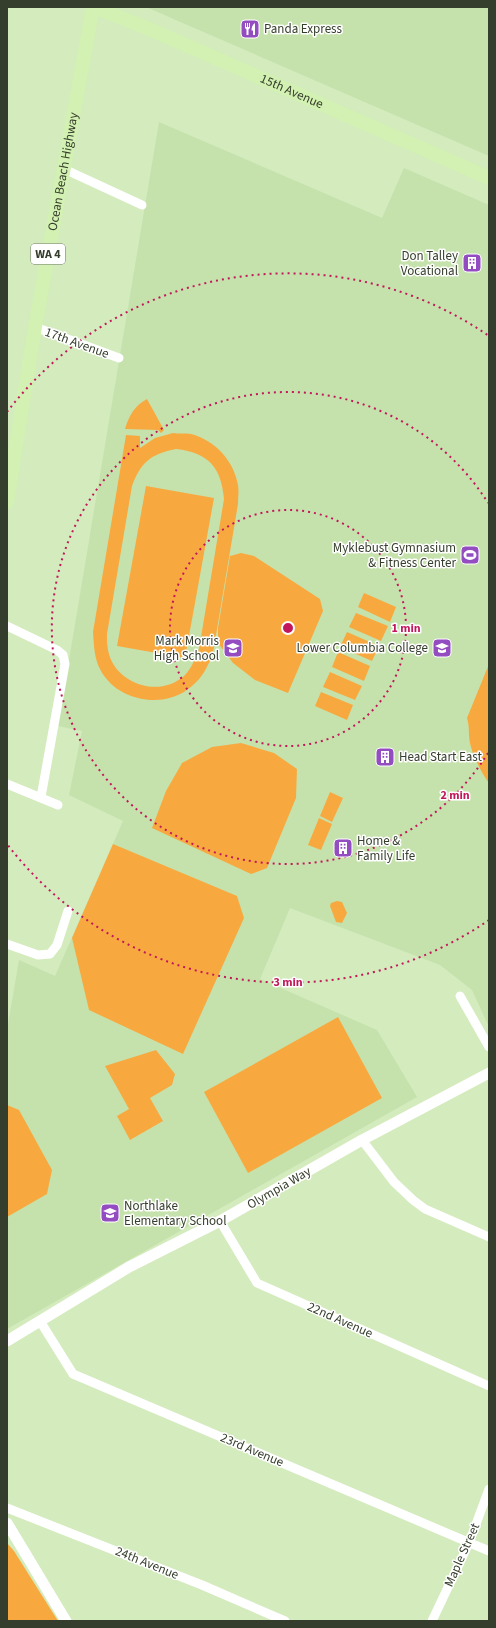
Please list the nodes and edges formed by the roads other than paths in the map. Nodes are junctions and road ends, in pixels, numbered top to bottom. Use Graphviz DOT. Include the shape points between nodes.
graph roads {
  1 [pos="93,7"];
  2 [pos="64,169"];
  3 [pos="489,178"];
  4 [pos="142,205"];
  5 [pos="35,327"];
  6 [pos="120,358"];
  7 [pos="7,502"];
  8 [pos="7,626"];
  9 [pos="7,784"];
  10 [pos="41,797"];
  11 [pos="58,805"];
  12 [pos="68,911"];
  13 [pos="7,944"];
  14 [pos="460,996"];
  15 [pos="489,1048"];
  16 [pos="489,1073"];
  17 [pos="362,1140"];
  18 [pos="220,1221"];
  19 [pos="489,1237"];
  20 [pos="40,1321"];
  21 [pos="7,1341"];
  22 [pos="489,1386"];
  23 [pos="489,1489"];
  24 [pos="7,1508"];
  25 [pos="7,1523"];
  26 [pos="469,1542"];
  27 [pos="489,1551"];
  28 [pos="66,1621"];
  29 [pos="285,1621"];
  30 [pos="432,1621"];
  1 -- 2 [label="main road, Ocean Beach Highway / WA 4"];
  1 -- 3 [label="main road, 15th Avenue" via="147,28"];
  2 -- 4 [label="street"];
  2 -- 5 [label="main road, Ocean Beach Highway / WA 4"];
  5 -- 6 [label="street, 17th Avenue"];
  5 -- 7 [label="main road, Ocean Beach Highway / WA 4"];
  8 -- 10 [label="street" via="57,650 63,655 65,664"];
  9 -- 10 [label="street"];
  10 -- 11 [label="street"];
  12 -- 13 [label="street" via="57,944 50,954 38,955"];
  14 -- 15 [label="street"];
  16 -- 17 [label="street, Olympia Way"];
  17 -- 18 [label="street, Olympia Way"];
  17 -- 19 [label="street" via="394,1182 413,1200 425,1209"];
  18 -- 20 [label="street, Olympia Way" via="130,1267"];
  18 -- 22 [label="street, 22nd Avenue" via="257,1283"];
  20 -- 21 [label="street, Olympia Way"];
  20 -- 26 [label="street, 23rd Avenue" via="73,1374"];
  23 -- 26 [label="street, Maple Street"];
  24 -- 29 [label="street, 24th Avenue" via="202,1585"];
  25 -- 28 [label="street"];
  26 -- 27 [label="street, 23rd Avenue"];
  26 -- 30 [label="street, Maple Street"];
}
